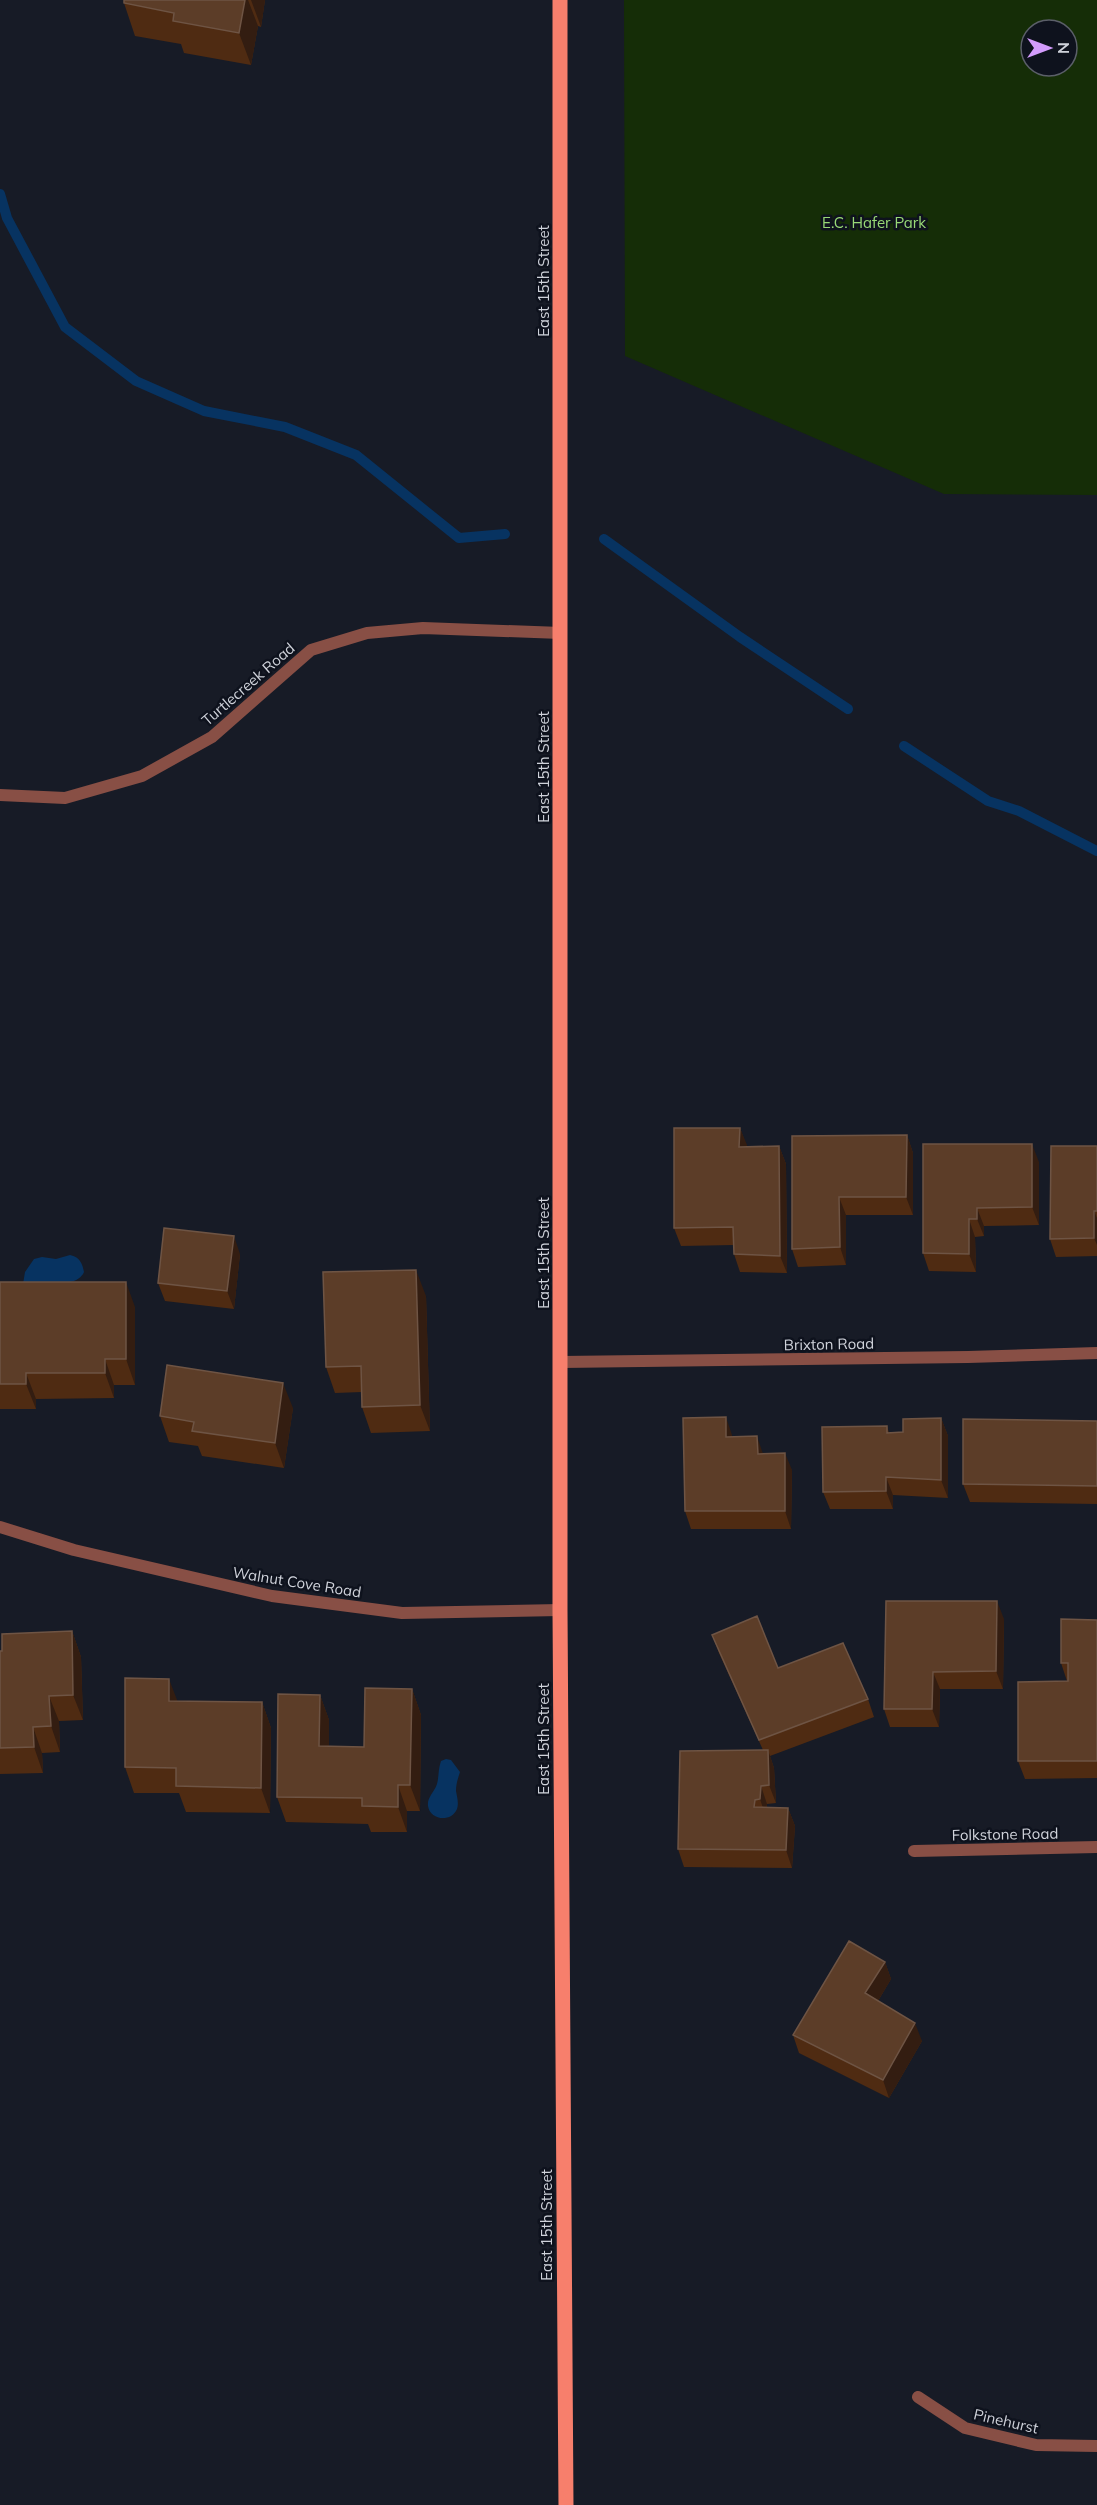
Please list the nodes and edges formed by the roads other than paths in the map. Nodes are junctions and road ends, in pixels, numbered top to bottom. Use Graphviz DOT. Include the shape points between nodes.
graph roads {
  1 [pos="560,0"];
  2 [pos="561,633"];
  3 [pos="0,795"];
  4 [pos="1097,1353"];
  5 [pos="561,1362"];
  6 [pos="0,1527"];
  7 [pos="560,1610"];
  8 [pos="1097,1846"];
  9 [pos="914,1851"];
  10 [pos="918,2397"];
  11 [pos="1097,2446"];
  12 [pos="566,2505"];
  1 -- 2 [label="main road, East 15th Street"];
  2 -- 3 [label="street, Turtlecreek Road" via="423,628 367,633 311,650 212,737 142,776 65,798"];
  2 -- 5 [label="main road, East 15th Street"];
  4 -- 5 [label="street, Brixton Road"];
  5 -- 7 [label="main road, East 15th Street"];
  6 -- 7 [label="street, Walnut Cove Road" via="74,1550 272,1596 402,1613"];
  7 -- 12 [label="main road, East 15th Street"];
  8 -- 9 [label="street, Folkstone Road"];
  10 -- 11 [label="street, Pinehurst" via="964,2428 1036,2445"];
}
